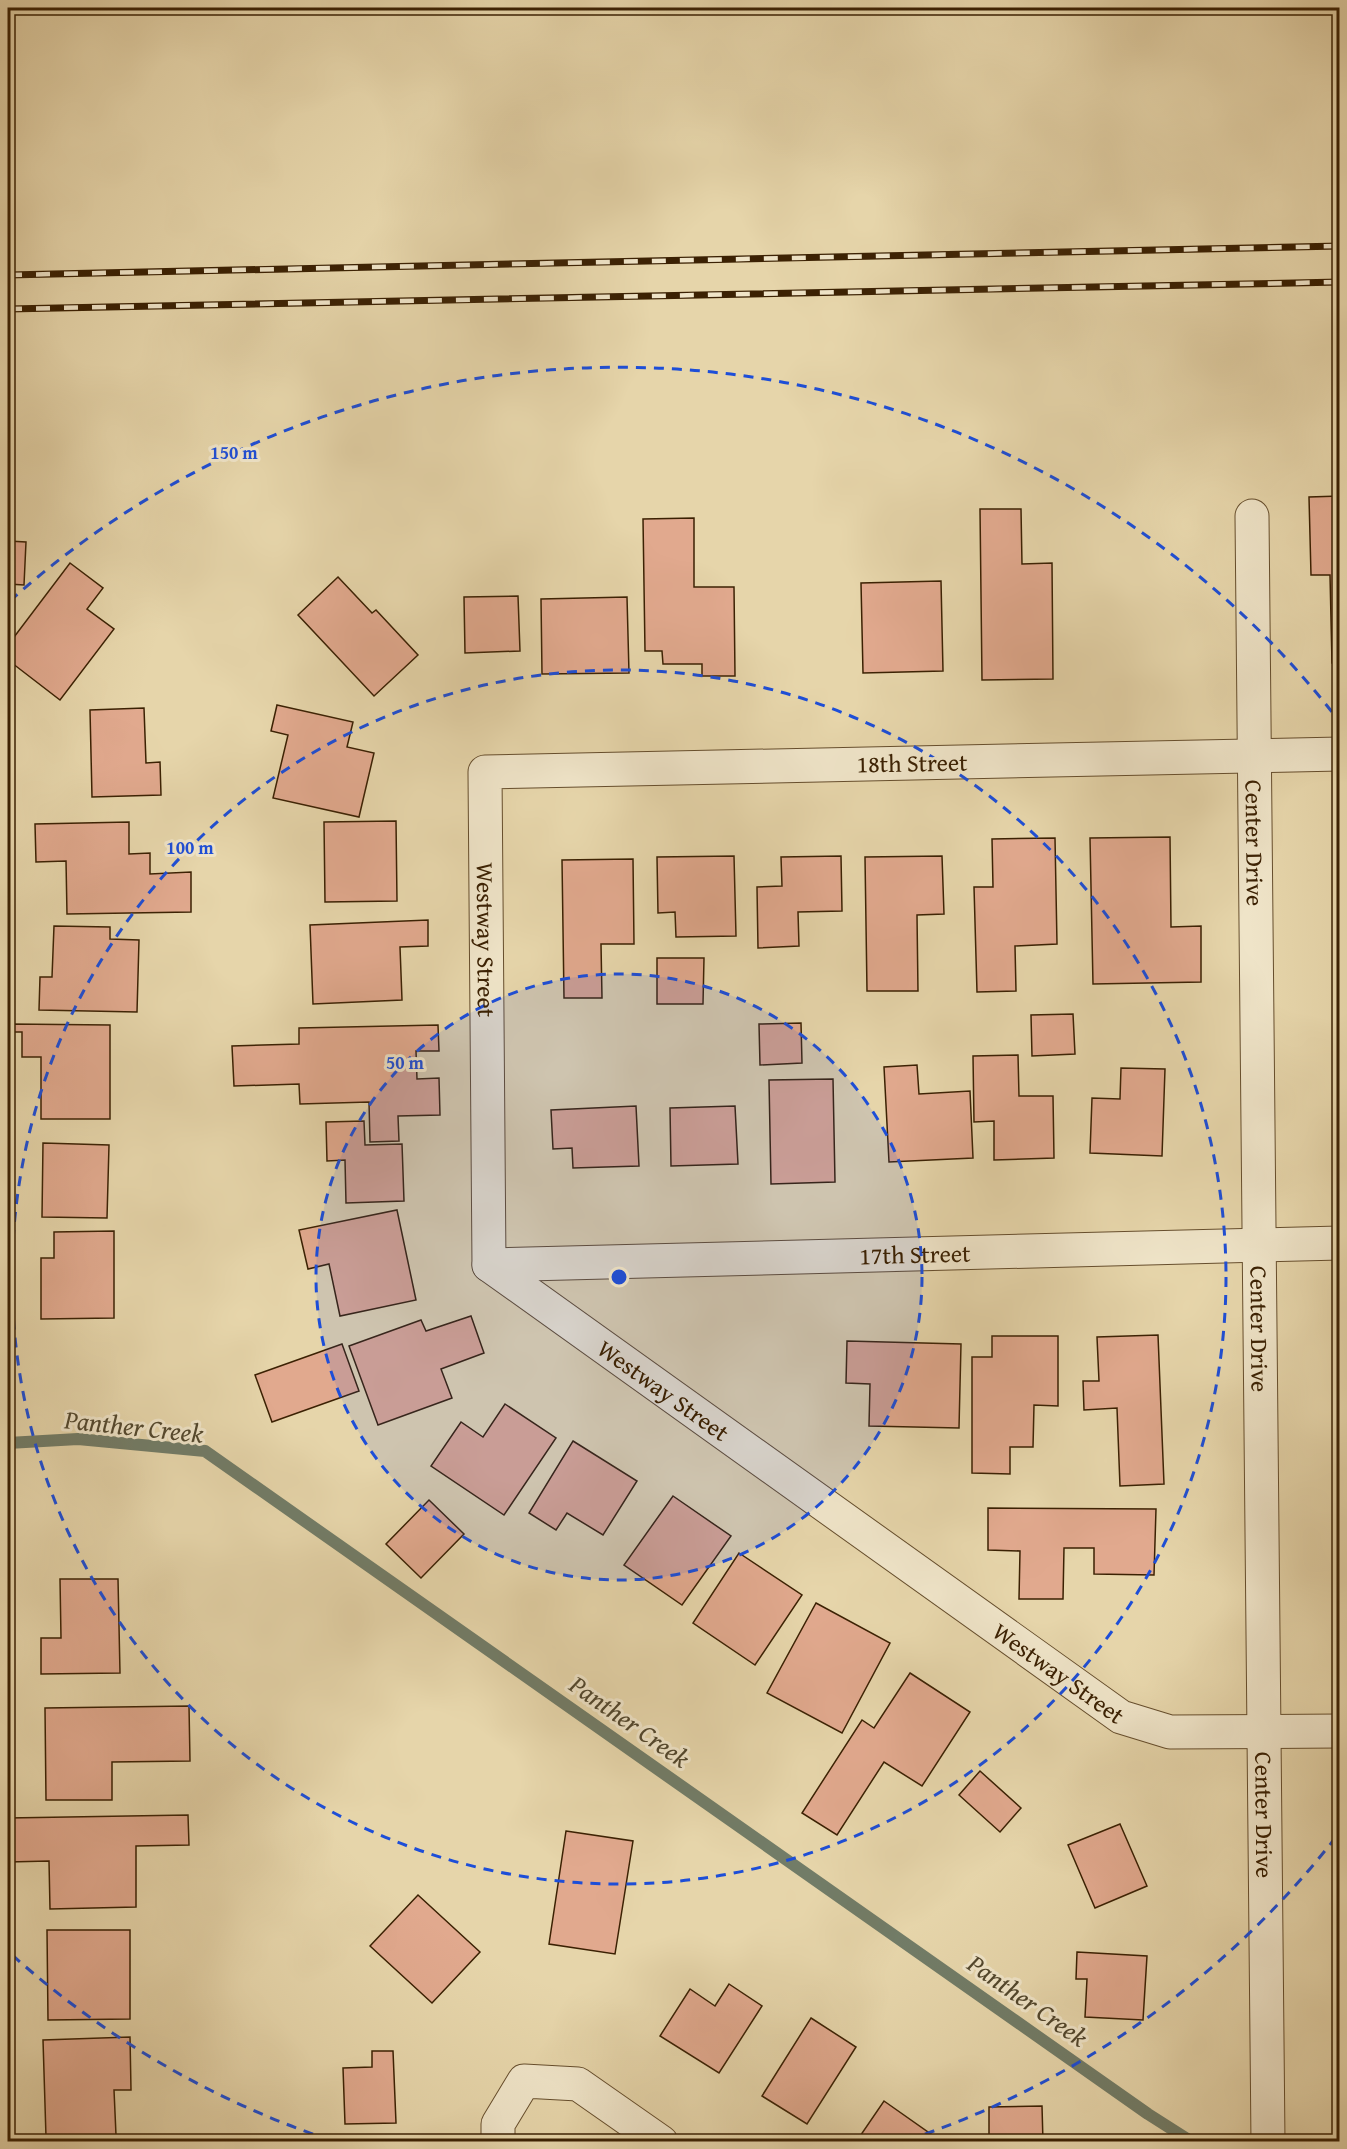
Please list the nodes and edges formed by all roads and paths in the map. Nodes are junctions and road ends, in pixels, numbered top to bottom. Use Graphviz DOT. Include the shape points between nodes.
graph roads {
  1 [pos="1252,516"];
  2 [pos="1340,754"];
  3 [pos="1254,756"];
  4 [pos="485,772"];
  5 [pos="1340,1243"];
  6 [pos="1259,1244"];
  7 [pos="489,1265"];
  8 [pos="1340,1731"];
  9 [pos="1264,1733"];
  10 [pos="1268,2133"];
  11 [pos="498,2142"];
  12 [pos="661,2142"];
  1 -- 3 [label="street, Center Drive"];
  2 -- 3 [label="street, 18th Street"];
  3 -- 4 [label="street, 18th Street"];
  3 -- 6 [label="street, Center Drive"];
  4 -- 7 [label="street, Westway Street"];
  5 -- 6 [label="street, 17th Street"];
  6 -- 7 [label="street, 17th Street"];
  6 -- 9 [label="street, Center Drive"];
  7 -- 9 [label="street, Westway Street" via="1121,1717 1170,1732"];
  8 -- 9 [label="street, Westway Street"];
  9 -- 10 [label="street, Center Drive"];
  11 -- 12 [label="street" via="498,2124 524,2081 578,2084"];
}
